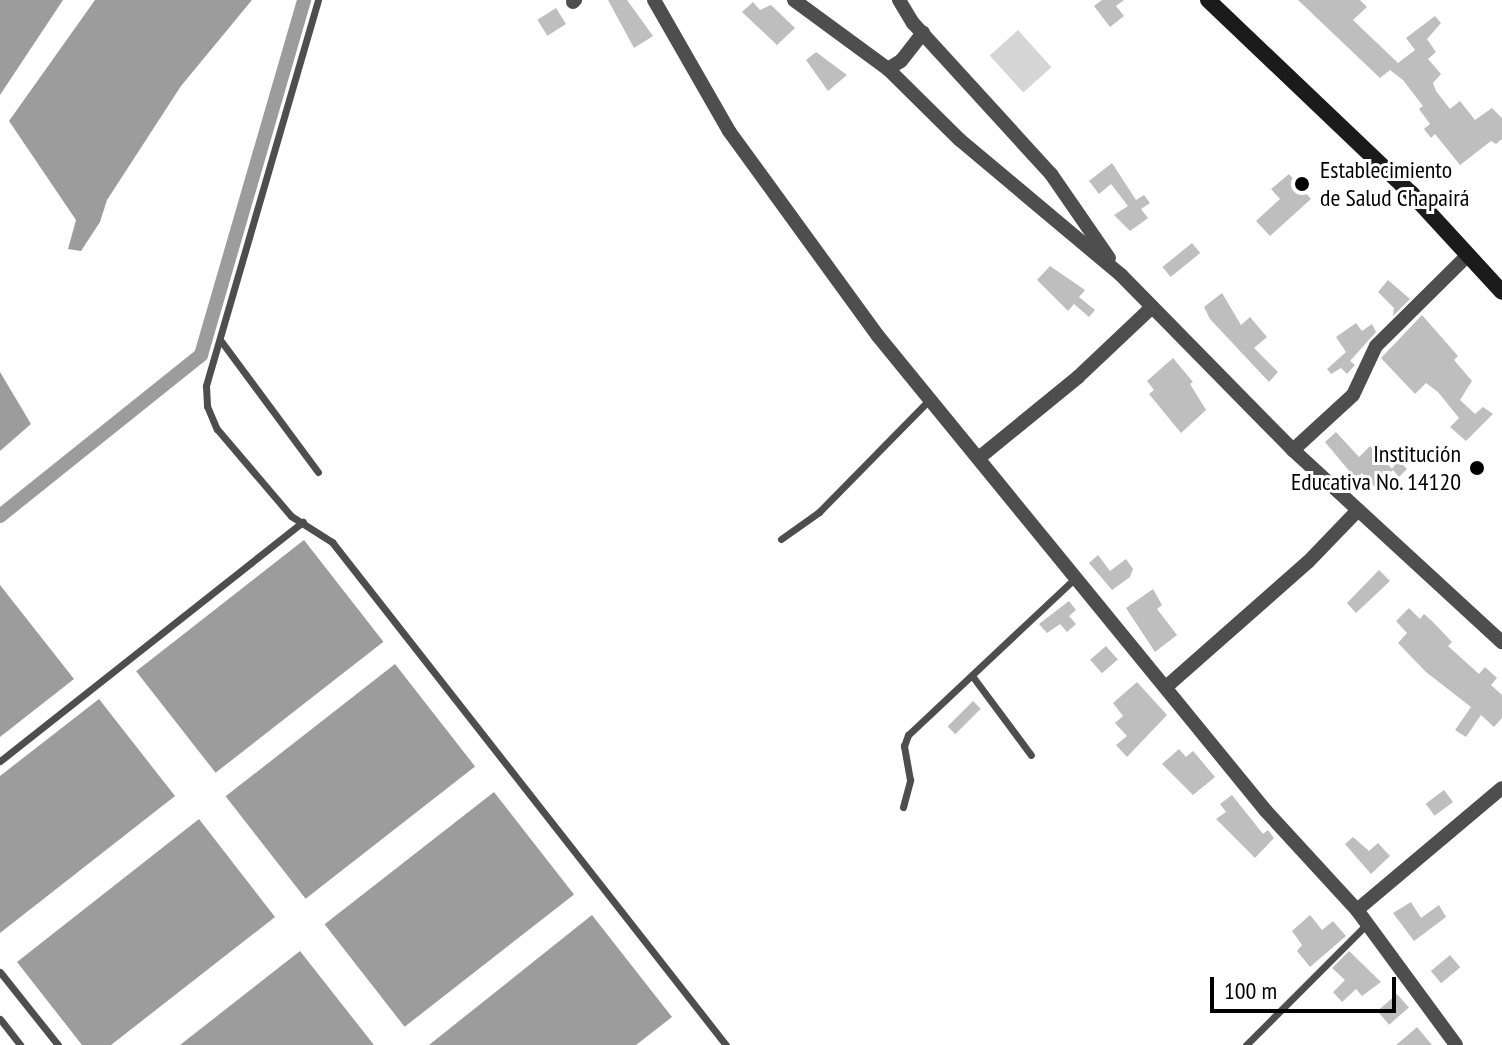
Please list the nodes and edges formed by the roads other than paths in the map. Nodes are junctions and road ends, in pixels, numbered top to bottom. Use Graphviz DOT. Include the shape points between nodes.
graph roads {
  1 [pos="318,0"];
  2 [pos="654,0"];
  3 [pos="794,0"];
  4 [pos="899,0"];
  5 [pos="1214,2"];
  6 [pos="923,33"];
  7 [pos="888,69"];
  8 [pos="1468,255"];
  9 [pos="1121,275"];
  10 [pos="1502,292"];
  11 [pos="1151,308"];
  12 [pos="221,341"];
  13 [pos="930,399"];
  14 [pos="1293,450"];
  15 [pos="980,457"];
  16 [pos="318,472"];
  17 [pos="1358,510"];
  18 [pos="303,522"];
  19 [pos="781,539"];
  20 [pos="1075,578"];
  21 [pos="1502,642"];
  22 [pos="973,677"];
  23 [pos="1166,687"];
  24 [pos="1031,755"];
  25 [pos="0,761"];
  26 [pos="1502,788"];
  27 [pos="903,807"];
  28 [pos="1357,910"];
  29 [pos="1367,924"];
  30 [pos="0,972"];
  31 [pos="0,1019"];
  32 [pos="20,1045"];
  33 [pos="58,1045"];
  34 [pos="726,1045"];
  35 [pos="1246,1045"];
  36 [pos="1456,1045"];
  1 -- 12 [label="lane"];
  2 -- 13 [label="street" via="729,131"];
  3 -- 7 [label="street"];
  4 -- 6 [label="street"];
  5 -- 8 [label="main road"];
  6 -- 7 [label="street"];
  6 -- 9 [label="street" via="1051,174"];
  7 -- 9 [label="street" via="960,140"];
  8 -- 10 [label="main road"];
  8 -- 14 [label="street" via="1376,346 1353,395"];
  9 -- 11 [label="street"];
  11 -- 14 [label="street"];
  11 -- 15 [label="street" via="1078,377"];
  12 -- 16 [label="lane"];
  12 -- 18 [label="lane" via="206,386 217,429 291,516"];
  13 -- 15 [label="street"];
  13 -- 19 [label="lane" via="819,512"];
  14 -- 17 [label="street"];
  15 -- 20 [label="street"];
  17 -- 21 [label="street"];
  17 -- 23 [label="street" via="1308,562"];
  18 -- 25 [label="lane"];
  18 -- 34 [label="lane" via="332,542"];
  20 -- 22 [label="lane"];
  20 -- 23 [label="street"];
  22 -- 24 [label="lane"];
  22 -- 27 [label="lane" via="908,735 904,746 910,780"];
  23 -- 28 [label="street"];
  26 -- 28 [label="street"];
  28 -- 29 [label="street"];
  29 -- 35 [label="lane"];
  29 -- 36 [label="street"];
  30 -- 33 [label="lane"];
  31 -- 32 [label="lane"];
}
